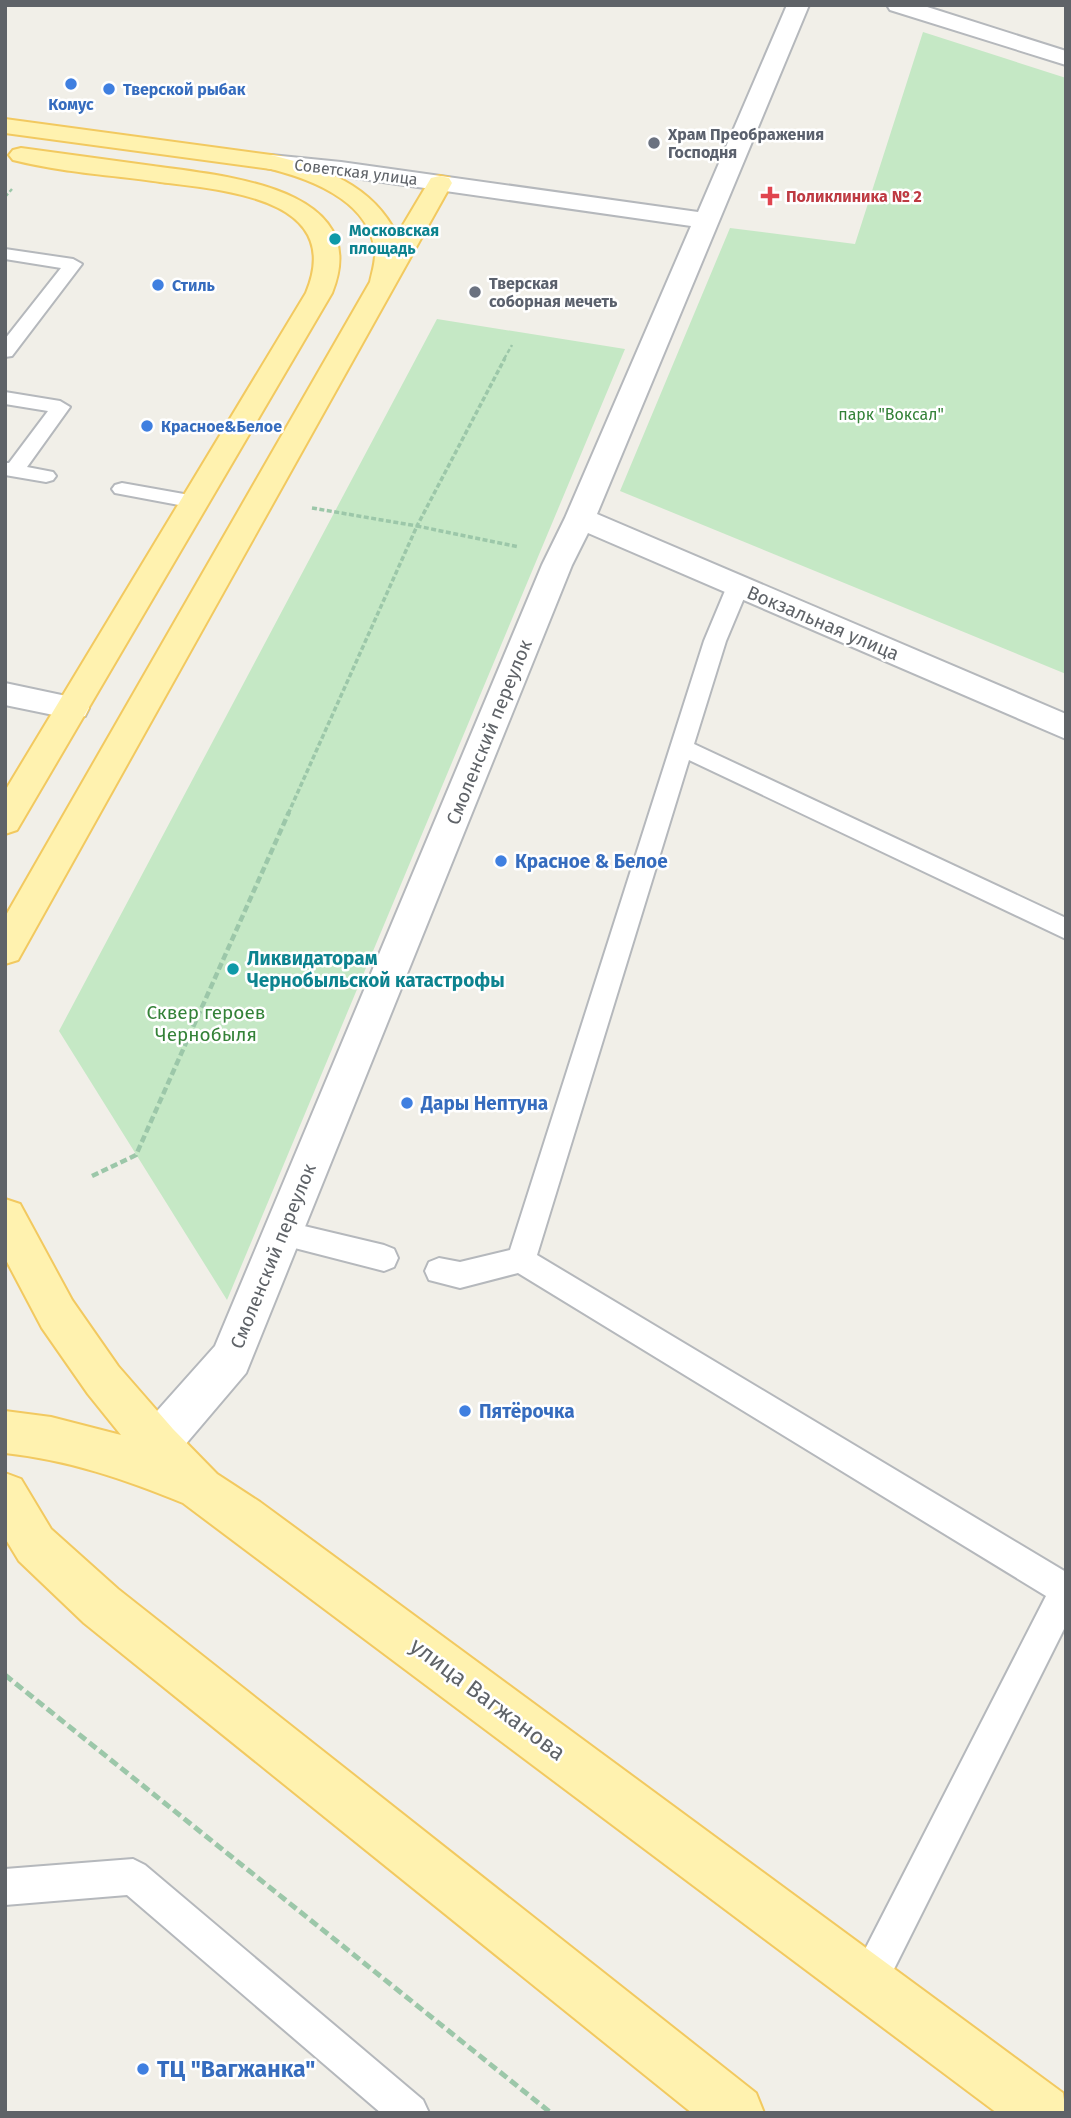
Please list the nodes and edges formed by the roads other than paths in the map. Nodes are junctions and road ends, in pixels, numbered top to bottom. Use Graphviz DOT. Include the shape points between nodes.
graph roads {
  1 [pos="798,5"];
  2 [pos="898,5"];
  3 [pos="1066,58"];
  4 [pos="5,126"];
  5 [pos="5,153"];
  6 [pos="271,162"];
  7 [pos="440,183"];
  8 [pos="707,221"];
  9 [pos="5,254"];
  10 [pos="383,282"];
  11 [pos="5,352"];
  12 [pos="5,398"];
  13 [pos="10,470"];
  14 [pos="46,476"];
  15 [pos="122,489"];
  16 [pos="195,502"];
  17 [pos="580,518"];
  18 [pos="738,586"];
  19 [pos="5,694"];
  20 [pos="62,705"];
  21 [pos="1066,727"];
  22 [pos="683,748"];
  23 [pos="5,821"];
  24 [pos="1066,929"];
  25 [pos="5,950"];
  26 [pos="5,1217"];
  27 [pos="283,1233"];
  28 [pos="384,1258"];
  29 [pos="520,1260"];
  30 [pos="439,1271"];
  31 [pos="5,1432"];
  32 [pos="157,1444"];
  33 [pos="201,1489"];
  34 [pos="5,1495"];
  35 [pos="20,1540"];
  36 [pos="1066,1590"];
  37 [pos="5,1887"];
  38 [pos="868,1982"];
  39 [pos="410,2113"];
  40 [pos="736,2113"];
  41 [pos="1043,2113"];
  1 -- 8 [label="street, Смоленский переулок"];
  2 -- 3 [label="street"];
  4 -- 6 [label="main road, Советская улица"];
  5 -- 16 [label="main road" via="246,188 285,202 314,223 326,243 328,271 319,293"];
  6 -- 7 [label="street, Советская улица"];
  6 -- 10 [label="main road" via="335,184 371,212 388,245"];
  7 -- 8 [label="street, Советская улица"];
  7 -- 10 [label="main road"];
  8 -- 17 [label="street, Смоленский переулок"];
  9 -- 11 [label="lane" via="74,264"];
  10 -- 25 [label="main road"];
  12 -- 13 [label="lane" via="60,407"];
  13 -- 14 [label="lane"];
  15 -- 16 [label="lane"];
  16 -- 20 [label="main road"];
  17 -- 18 [label="street, Вокзальная улица"];
  17 -- 27 [label="street, Смоленский переулок"];
  18 -- 21 [label="street, Вокзальная улица"];
  18 -- 22 [label="lane" via="715,641"];
  19 -- 20 [label="street"];
  20 -- 23 [label="main road"];
  22 -- 24 [label="lane"];
  22 -- 29 [label="lane"];
  26 -- 32 [label="main road, улица Вагжанова" via="57,1314 103,1380"];
  27 -- 28 [label="lane"];
  27 -- 32 [label="street, Смоленский переулок" via="231,1359"];
  29 -- 30 [label="lane" via="460,1275"];
  29 -- 36 [label="lane"];
  31 -- 33 [label="main road" via="86,1447"];
  32 -- 33 [label="main road, улица Вагжанова"];
  33 -- 38 [label="main road, улица Вагжанова"];
  34 -- 35 [label="main road"];
  35 -- 40 [label="main road"];
  36 -- 38 [label="lane"];
  37 -- 39 [label="lane" via="133,1877"];
  38 -- 41 [label="main road, улица Вагжанова"];
}
